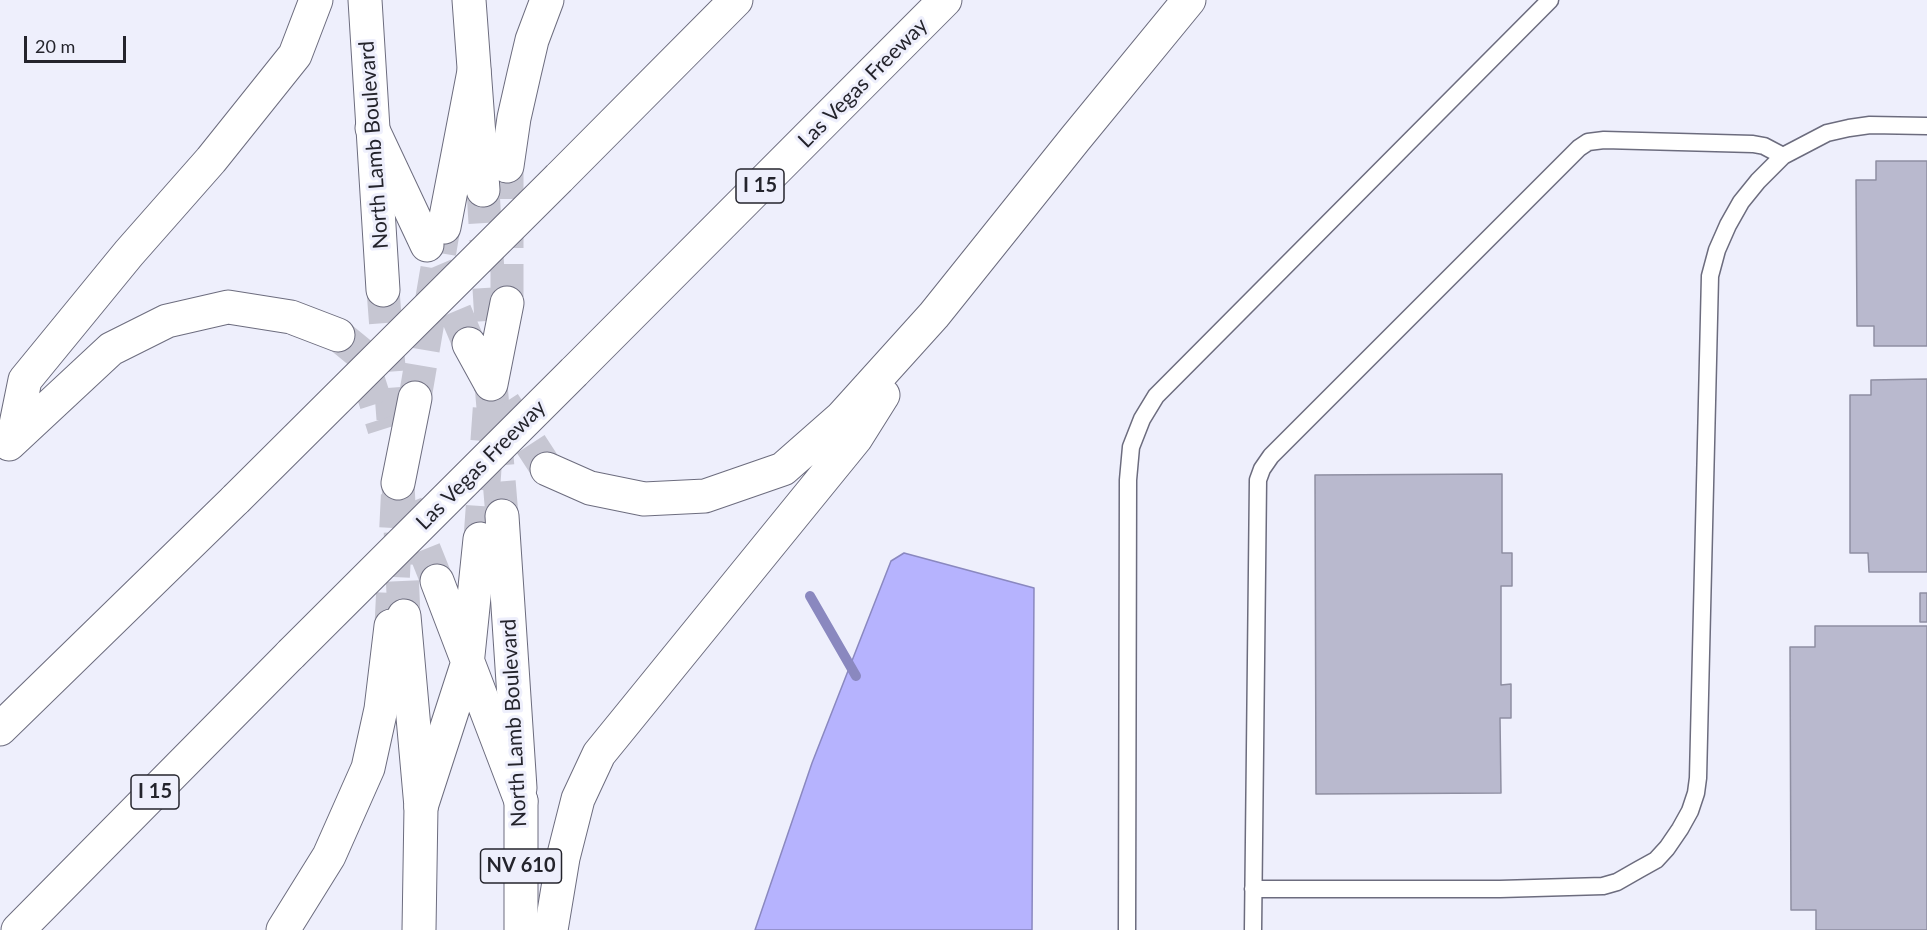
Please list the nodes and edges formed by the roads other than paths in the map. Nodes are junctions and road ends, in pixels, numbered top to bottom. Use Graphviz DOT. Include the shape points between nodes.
graph roads {
  1 [pos="316,0"];
  2 [pos="365,0"];
  3 [pos="469,0"];
  4 [pos="547,0"];
  5 [pos="736,0"];
  6 [pos="945,0"];
  7 [pos="1189,0"];
  8 [pos="1550,0"];
  9 [pos="474,71"];
  10 [pos="1927,126"];
  11 [pos="372,128"];
  12 [pos="1782,156"];
  13 [pos="507,166"];
  14 [pos="483,190"];
  15 [pos="383,290"];
  16 [pos="934,315"];
  17 [pos="338,335"];
  18 [pos="491,384"];
  19 [pos="397,415"];
  20 [pos="7,447"];
  21 [pos="547,469"];
  22 [pos="502,516"];
  23 [pos="480,539"];
  24 [pos="437,581"];
  25 [pos="467,665"];
  26 [pos="0,729"];
  27 [pos="520,801"];
  28 [pos="420,807"];
  29 [pos="1253,889"];
  30 [pos="18,930"];
  31 [pos="283,930"];
  32 [pos="419,930"];
  33 [pos="521,930"];
  34 [pos="551,930"];
  35 [pos="1127,930"];
  36 [pos="1253,930"];
  1 -- 20 [label="main road" via="295,55 25,380"];
  2 -- 11 [label="main road, North Lamb Boulevard"];
  3 -- 9 [label="main road"];
  4 -- 13 [label="main road" via="526,63"];
  5 -- 26 [label="main road, bridge"];
  6 -- 30 [label="main road, Las Vegas Freeway / I 15, bridge"];
  7 -- 16 [label="main road"];
  8 -- 35 [label="lane" via="1156,396 1142,419 1131,447 1128,480"];
  9 -- 11 [label="main road" via="436,236"];
  9 -- 14 [label="main road"];
  10 -- 12 [label="lane" via="1849,128 1827,133"];
  11 -- 15 [label="main road, North Lamb Boulevard"];
  12 -- 29 [label="lane" via="1753,144 1588,142 1271,456 1258,480"];
  12 -- 29 [label="lane" via="1741,202 1717,250 1710,276 1698,778 1690,811 1674,838 1656,860 1603,886"];
  16 -- 21 [label="main road" via="841,418 783,469 705,496 644,499 590,488"];
  16 -- 34 [label="main road" via="856,438 599,754 578,799"];
  17 -- 20 [label="main road" via="291,317 228,307 167,321 111,349"];
  18 -- 18 [label="main road" via="489,323"];
  19 -- 19 [label="main road" via="398,483"];
  22 -- 27 [label="main road, North Lamb Boulevard"];
  23 -- 25 [label="main road"];
  24 -- 25 [label="main road"];
  25 -- 27 [label="main road"];
  25 -- 28 [label="main road"];
  27 -- 33 [label="main road, North Lamb Boulevard / NV 610"];
  28 -- 31 [label="main road" via="398,621 368,768 329,856"];
  28 -- 32 [label="main road"];
  29 -- 36 [label="lane"];
}
